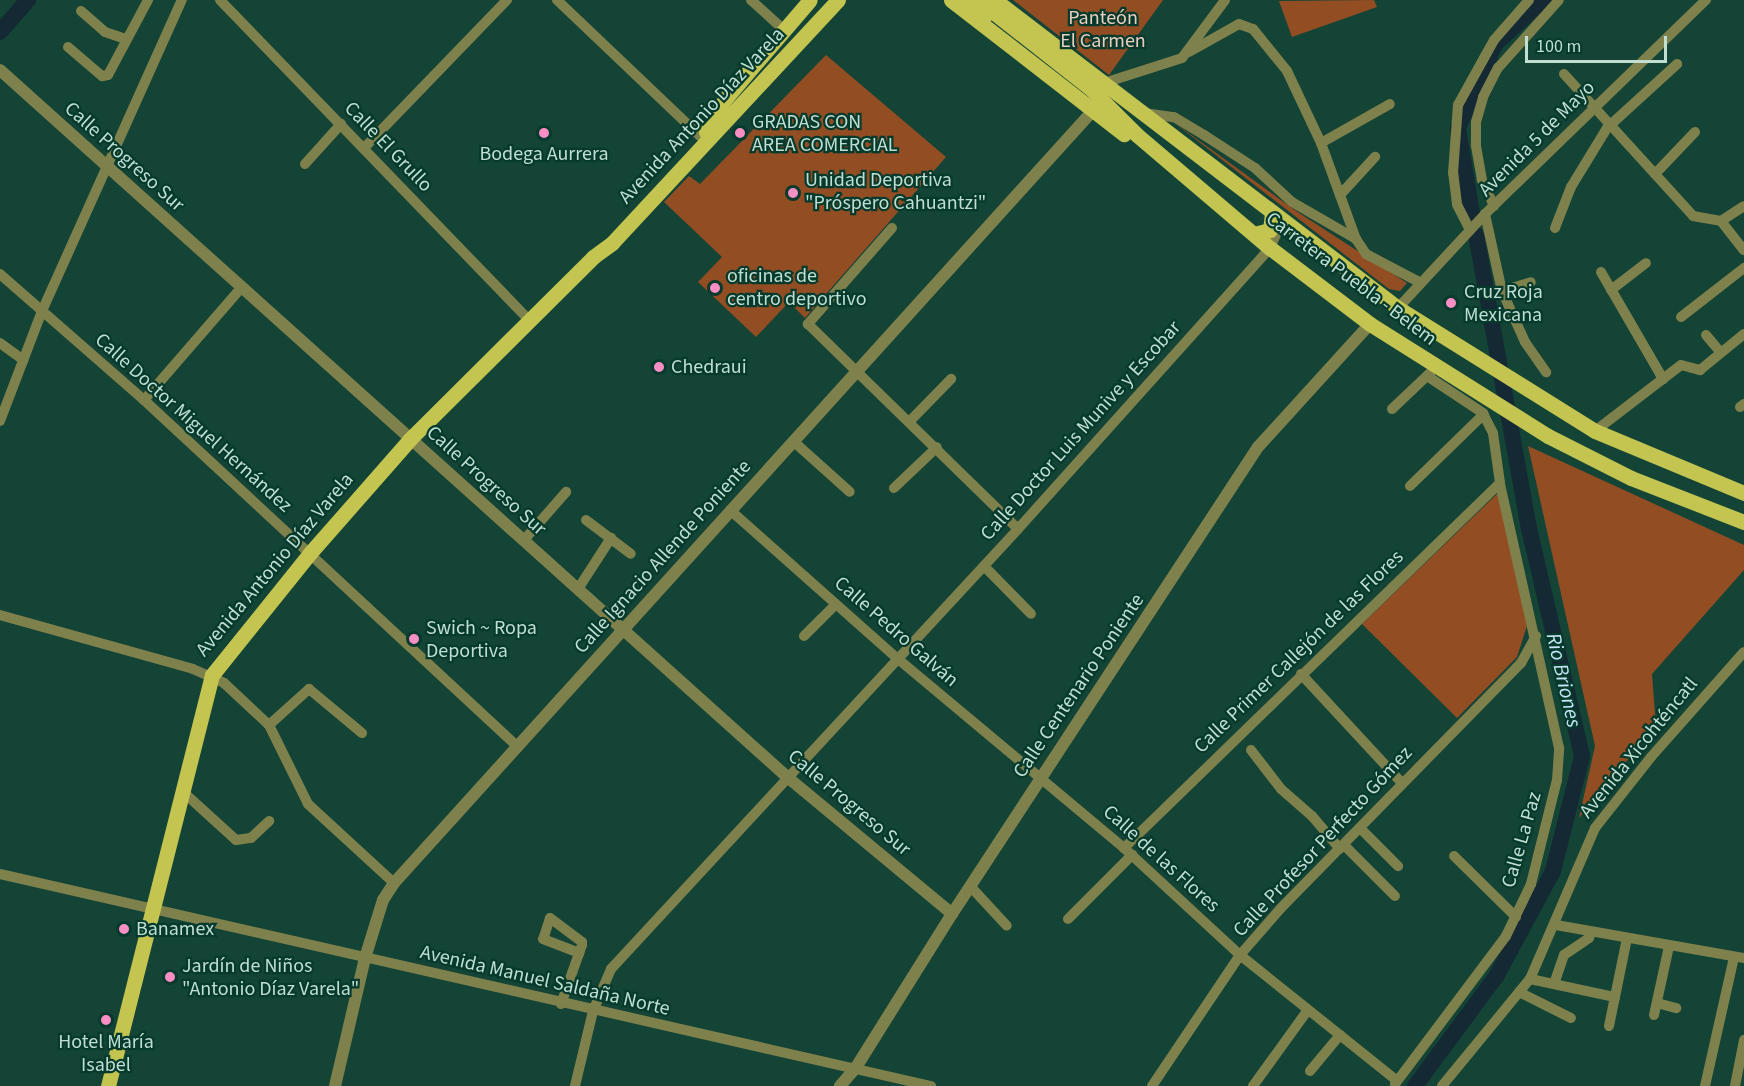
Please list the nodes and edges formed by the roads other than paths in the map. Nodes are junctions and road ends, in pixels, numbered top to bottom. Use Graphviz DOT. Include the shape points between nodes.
graph roads {
  1 [pos="148,0"];
  2 [pos="182,0"];
  3 [pos="220,0"];
  4 [pos="507,0"];
  5 [pos="557,0"];
  6 [pos="751,0"];
  7 [pos="810,0"];
  8 [pos="827,0"];
  9 [pos="838,0"];
  10 [pos="850,0"];
  11 [pos="951,0"];
  12 [pos="962,0"];
  13 [pos="978,0"];
  14 [pos="995,0"];
  15 [pos="1225,0"];
  16 [pos="1529,0"];
  17 [pos="1558,0"];
  18 [pos="1706,0"];
  19 [pos="81,11"];
  20 [pos="784,30"];
  21 [pos="125,39"];
  22 [pos="69,47"];
  23 [pos="1189,52"];
  24 [pos="1677,64"];
  25 [pos="0,70"];
  26 [pos="1564,74"];
  27 [pos="1104,83"];
  28 [pos="1390,104"];
  29 [pos="1098,105"];
  30 [pos="741,106"];
  31 [pos="1594,107"];
  32 [pos="1144,113"];
  33 [pos="341,124"];
  34 [pos="1610,124"];
  35 [pos="1695,132"];
  36 [pos="703,135"];
  37 [pos="1321,143"];
  38 [pos="364,148"];
  39 [pos="1375,157"];
  40 [pos="1200,158"];
  41 [pos="305,164"];
  42 [pos="106,169"];
  43 [pos="1655,174"];
  44 [pos="1340,195"];
  45 [pos="1744,206"];
  46 [pos="1490,210"];
  47 [pos="1277,217"];
  48 [pos="1721,221"];
  49 [pos="892,228"];
  50 [pos="1555,228"];
  51 [pos="1470,230"];
  52 [pos="1254,234"];
  53 [pos="1356,239"];
  54 [pos="1270,248"];
  55 [pos="1318,248"];
  56 [pos="1744,250"];
  57 [pos="593,257"];
  58 [pos="1646,263"];
  59 [pos="1744,268"];
  60 [pos="1298,270"];
  61 [pos="1600,272"];
  62 [pos="0,274"];
  63 [pos="1419,282"];
  64 [pos="1531,282"];
  65 [pos="241,288"];
  66 [pos="1611,290"];
  67 [pos="1502,291"];
  68 [pos="1398,308"];
  69 [pos="42,311"];
  70 [pos="1681,317"];
  71 [pos="530,320"];
  72 [pos="1370,324"];
  73 [pos="1744,334"];
  74 [pos="1706,335"];
  75 [pos="0,343"];
  76 [pos="1721,353"];
  77 [pos="23,360"];
  78 [pos="858,371"];
  79 [pos="1431,372"];
  80 [pos="1546,372"];
  81 [pos="951,379"];
  82 [pos="1663,379"];
  83 [pos="144,400"];
  84 [pos="1392,409"];
  85 [pos="1488,409"];
  86 [pos="0,421"];
  87 [pos="910,421"];
  88 [pos="1595,431"];
  89 [pos="410,439"];
  90 [pos="793,441"];
  91 [pos="937,447"];
  92 [pos="1500,483"];
  93 [pos="1410,486"];
  94 [pos="894,488"];
  95 [pos="566,492"];
  96 [pos="850,492"];
  97 [pos="1744,493"];
  98 [pos="730,510"];
  99 [pos="586,520"];
  100 [pos="1744,522"];
  101 [pos="1018,529"];
  102 [pos="610,537"];
  103 [pos="524,540"];
  104 [pos="309,553"];
  105 [pos="631,554"];
  106 [pos="984,566"];
  107 [pos="578,589"];
  108 [pos="836,604"];
  109 [pos="1031,614"];
  110 [pos="0,615"];
  111 [pos="625,630"];
  112 [pos="804,636"];
  113 [pos="1536,636"];
  114 [pos="1744,652"];
  115 [pos="898,659"];
  116 [pos="1301,674"];
  117 [pos="212,675"];
  118 [pos="269,725"];
  119 [pos="362,732"];
  120 [pos="518,747"];
  121 [pos="1251,750"];
  122 [pos="786,776"];
  123 [pos="1040,778"];
  124 [pos="1402,783"];
  125 [pos="181,790"];
  126 [pos="269,821"];
  127 [pos="1360,828"];
  128 [pos="1342,847"];
  129 [pos="1128,851"];
  130 [pos="1454,856"];
  131 [pos="1398,866"];
  132 [pos="0,874"];
  133 [pos="394,883"];
  134 [pos="970,886"];
  135 [pos="1395,896"];
  136 [pos="151,908"];
  137 [pos="952,914"];
  138 [pos="1516,917"];
  139 [pos="1068,919"];
  140 [pos="1556,925"];
  141 [pos="1007,926"];
  142 [pos="1591,932"];
  143 [pos="1627,938"];
  144 [pos="1670,946"];
  145 [pos="579,953"];
  146 [pos="1240,955"];
  147 [pos="1739,957"];
  148 [pos="365,958"];
  149 [pos="1530,979"];
  150 [pos="1554,984"];
  151 [pos="1519,992"];
  152 [pos="1615,997"];
  153 [pos="1657,1003"];
  154 [pos="561,1004"];
  155 [pos="1677,1008"];
  156 [pos="593,1011"];
  157 [pos="1307,1011"];
  158 [pos="1654,1015"];
  159 [pos="1571,1018"];
  160 [pos="1609,1026"];
  161 [pos="1340,1035"];
  162 [pos="1744,1040"];
  163 [pos="855,1069"];
  164 [pos="1310,1071"];
  165 [pos="1395,1083"];
  166 [pos="108,1086"];
  167 [pos="335,1086"];
  168 [pos="575,1086"];
  169 [pos="840,1086"];
  170 [pos="931,1086"];
  171 [pos="1152,1086"];
  172 [pos="1253,1086"];
  173 [pos="1442,1086"];
  174 [pos="1705,1086"];
  175 [pos="1735,1086"];
  1 -- 21 [label="street"];
  2 -- 42 [label="street"];
  3 -- 33 [label="street, Calle El Grullo"];
  4 -- 38 [label="street"];
  5 -- 36 [label="street"];
  6 -- 20 [label="street"];
  7 -- 20 [label="main road"];
  8 -- 36 [label="main road, Avenida Antonio Díaz Varela"];
  9 -- 30 [label="main road, Avenida Antonio Díaz Varela"];
  10 -- 30 [label="main road" via="770,87"];
  11 -- 29 [label="main road"];
  12 -- 29 [label="main road"];
  13 -- 29 [label="main road, Carretera Puebla - Belem"];
  14 -- 27 [label="main road, Carretera Puebla - Belem"];
  15 -- 23 [label="street"];
  16 -- 51 [label="street" via="1494,40 1458,105 1453,173 1457,204"];
  17 -- 46 [label="street" via="1498,68 1483,97 1476,122 1476,145"];
  18 -- 31 [label="street, Avenida 5 de Mayo"];
  19 -- 21 [label="street" via="105,32"];
  20 -- 36 [label="main road" via="725,99"];
  21 -- 22 [label="street" via="105,77"];
  23 -- 27 [label="street"];
  23 -- 37 [label="street" via="1246,24 1273,50 1287,71"];
  24 -- 34 [label="street"];
  25 -- 42 [label="street, Calle Progreso Sur"];
  26 -- 31 [label="street"];
  27 -- 32 [label="main road, Carretera Puebla - Belem"];
  28 -- 37 [label="street"];
  29 -- 40 [label="main road"];
  29 -- 52 [label="main road, Carretera Puebla - Belem"];
  29 -- 78 [label="street, Calle Ignacio Allende Poniente"];
  30 -- 57 [label="main road, Avenida Antonio Díaz Varela" via="612,243"];
  31 -- 34 [label="street"];
  31 -- 46 [label="street, Avenida 5 de Mayo"];
  32 -- 40 [label="main road, Carretera Puebla - Belem"];
  32 -- 53 [label="street" via="1174,117 1255,168 1292,202"];
  33 -- 38 [label="street, Calle El Grullo"];
  33 -- 41 [label="street"];
  34 -- 43 [label="street"];
  34 -- 50 [label="street" via="1571,187"];
  35 -- 43 [label="street"];
  36 -- 57 [label="main road, Avenida Antonio Díaz Varela" via="639,200"];
  37 -- 44 [label="street"];
  38 -- 71 [label="street, Calle El Grullo"];
  39 -- 44 [label="street"];
  40 -- 47 [label="main road, Carretera Puebla - Belem"];
  42 -- 65 [label="street, Calle Progreso Sur"];
  42 -- 69 [label="street"];
  43 -- 48 [label="street" via="1693,216"];
  44 -- 53 [label="street"];
  45 -- 48 [label="street"];
  46 -- 51 [label="street, Avenida 5 de Mayo"];
  46 -- 67 [label="street"];
  47 -- 52 [label="main road" via="1270,230"];
  47 -- 54 [label="street, Calle Doctor Luis Munive y Escobar"];
  47 -- 55 [label="main road, Carretera Puebla - Belem"];
  48 -- 56 [label="street"];
  49 -- 78 [label="street" via="808,324"];
  51 -- 63 [label="street, Avenida 5 de Mayo"];
  52 -- 54 [label="main road, Carretera Puebla - Belem"];
  53 -- 63 [label="street" via="1366,254"];
  54 -- 60 [label="main road, Carretera Puebla - Belem"];
  54 -- 101 [label="street, Calle Doctor Luis Munive y Escobar"];
  55 -- 60 [label="main road" via="1299,250 1294,262"];
  55 -- 68 [label="main road, Carretera Puebla - Belem"];
  57 -- 71 [label="main road, Avenida Antonio Díaz Varela"];
  58 -- 66 [label="street"];
  59 -- 70 [label="street"];
  60 -- 72 [label="main road, Carretera Puebla - Belem"];
  61 -- 66 [label="street"];
  62 -- 69 [label="street, Calle Doctor Miguel Hernández"];
  63 -- 68 [label="street, Avenida 5 de Mayo"];
  64 -- 67 [label="street"];
  65 -- 83 [label="street"];
  65 -- 89 [label="street, Calle Progreso Sur"];
  66 -- 82 [label="street"];
  67 -- 80 [label="street" via="1525,342"];
  68 -- 88 [label="main road, Carretera Puebla - Belem"];
  69 -- 77 [label="street"];
  69 -- 83 [label="street, Calle Doctor Miguel Hernández"];
  71 -- 89 [label="main road, Avenida Antonio Díaz Varela"];
  72 -- 79 [label="main road, Carretera Puebla - Belem"];
  72 -- 123 [label="street, Calle Centenario Poniente" via="1258,447"];
  73 -- 76 [label="street"];
  74 -- 76 [label="street"];
  75 -- 77 [label="street"];
  76 -- 82 [label="street" via="1700,370 1684,363"];
  77 -- 86 [label="street"];
  78 -- 87 [label="street"];
  78 -- 90 [label="street, Calle Ignacio Allende Poniente"];
  79 -- 84 [label="street"];
  79 -- 85 [label="main road, Carretera Puebla - Belem"];
  81 -- 87 [label="street"];
  82 -- 88 [label="street"];
  83 -- 104 [label="street, Calle Doctor Miguel Hernández"];
  85 -- 92 [label="street, Calle La Paz"];
  85 -- 93 [label="street"];
  85 -- 100 [label="main road, Carretera Puebla - Belem" via="1522,421 1631,478"];
  87 -- 91 [label="street"];
  88 -- 97 [label="main road, Carretera Puebla - Belem"];
  89 -- 103 [label="street, Calle Progreso Sur"];
  89 -- 104 [label="main road, Avenida Antonio Díaz Varela"];
  90 -- 96 [label="street"];
  90 -- 98 [label="street, Calle Ignacio Allende Poniente"];
  91 -- 94 [label="street"];
  91 -- 101 [label="street"];
  92 -- 113 [label="street, Calle La Paz"];
  92 -- 116 [label="street, Calle Primer Callejón de las Flores"];
  95 -- 103 [label="street"];
  98 -- 108 [label="street, Calle Pedro Galván"];
  98 -- 111 [label="street, Calle Ignacio Allende Poniente"];
  99 -- 102 [label="street"];
  101 -- 106 [label="street, Calle Doctor Luis Munive y Escobar"];
  102 -- 105 [label="street"];
  102 -- 107 [label="street"];
  103 -- 107 [label="street, Calle Progreso Sur"];
  104 -- 117 [label="main road, Avenida Antonio Díaz Varela"];
  104 -- 120 [label="street, Calle Doctor Miguel Hernández"];
  106 -- 109 [label="street"];
  106 -- 115 [label="street, Calle Doctor Luis Munive y Escobar"];
  107 -- 111 [label="street, Calle Progreso Sur"];
  108 -- 112 [label="street"];
  108 -- 115 [label="street, Calle Pedro Galván"];
  110 -- 117 [label="street"];
  111 -- 120 [label="street, Calle Ignacio Allende Poniente"];
  111 -- 122 [label="street, Calle Progreso Sur"];
  113 -- 124 [label="street, Calle Profesor Perfecto Gómez" via="1521,663"];
  113 -- 138 [label="street, Calle La Paz" via="1559,748 1557,780 1531,885"];
  114 -- 140 [label="street, Avenida Xicohténcatl" via="1651,757 1595,828"];
  115 -- 122 [label="street, Calle Doctor Luis Munive y Escobar"];
  115 -- 123 [label="street, Calle Pedro Galván"];
  116 -- 124 [label="street"];
  116 -- 129 [label="street, Calle Primer Callejón de las Flores"];
  117 -- 118 [label="street" via="240,694"];
  117 -- 125 [label="main road, Avenida Antonio Díaz Varela"];
  118 -- 119 [label="street" via="309,689"];
  118 -- 133 [label="street" via="308,804"];
  120 -- 133 [label="street, Calle Ignacio Allende Poniente"];
  121 -- 128 [label="street" via="1281,789"];
  122 -- 137 [label="street, Calle Progreso Sur"];
  122 -- 156 [label="street, Calle Doctor Luis Munive y Escobar" via="611,969"];
  123 -- 129 [label="street, Calle de las Flores"];
  123 -- 134 [label="street, Calle Centenario Poniente"];
  124 -- 127 [label="street, Calle Profesor Perfecto Gómez"];
  125 -- 126 [label="street" via="236,840 251,838"];
  125 -- 136 [label="main road, Avenida Antonio Díaz Varela"];
  127 -- 128 [label="street, Calle Profesor Perfecto Gómez"];
  127 -- 131 [label="street"];
  128 -- 135 [label="street"];
  128 -- 146 [label="street, Calle Profesor Perfecto Gómez"];
  129 -- 139 [label="street, Calle Primer Callejón de las Flores"];
  129 -- 146 [label="street, Calle de las Flores"];
  130 -- 138 [label="street"];
  132 -- 136 [label="street, Avenida Manuel Saldaña Norte"];
  133 -- 148 [label="street, Calle Ignacio Allende Poniente" via="383,900"];
  134 -- 137 [label="street, Calle Centenario Poniente"];
  134 -- 141 [label="street"];
  136 -- 148 [label="street, Avenida Manuel Saldaña Norte"];
  136 -- 166 [label="main road, Avenida Antonio Díaz Varela"];
  137 -- 163 [label="street, Calle Centenario Poniente"];
  138 -- 165 [label="street, Calle La Paz" via="1506,936"];
  140 -- 142 [label="street"];
  140 -- 149 [label="street, Avenida Xicohténcatl"];
  142 -- 143 [label="street"];
  142 -- 150 [label="street" via="1589,938 1564,955"];
  143 -- 144 [label="street"];
  143 -- 152 [label="street"];
  144 -- 147 [label="street"];
  144 -- 153 [label="street"];
  145 -- 154 [label="street"];
  146 -- 157 [label="street, Calle de las Flores"];
  146 -- 171 [label="street, Calle Profesor Perfecto Gómez"];
  147 -- 174 [label="street"];
  148 -- 154 [label="street, Avenida Manuel Saldaña Norte"];
  148 -- 167 [label="street, Calle Ignacio Allende Poniente"];
  149 -- 150 [label="street"];
  149 -- 151 [label="street, Avenida Xicohténcatl"];
  150 -- 152 [label="street"];
  151 -- 159 [label="street"];
  151 -- 173 [label="street, Avenida Xicohténcatl"];
  152 -- 160 [label="street"];
  153 -- 155 [label="street"];
  153 -- 158 [label="street"];
  154 -- 156 [label="street, Avenida Manuel Saldaña Norte"];
  156 -- 163 [label="street, Avenida Manuel Saldaña Norte"];
  156 -- 168 [label="street, Calle Doctor Luis Munive y Escobar"];
  157 -- 161 [label="street, Calle de las Flores"];
  157 -- 172 [label="street"];
  161 -- 164 [label="street"];
  161 -- 165 [label="street, Calle de las Flores"];
  162 -- 175 [label="street"];
  163 -- 169 [label="street, Calle Centenario Poniente"];
  163 -- 170 [label="street, Avenida Manuel Saldaña Norte"];
}
